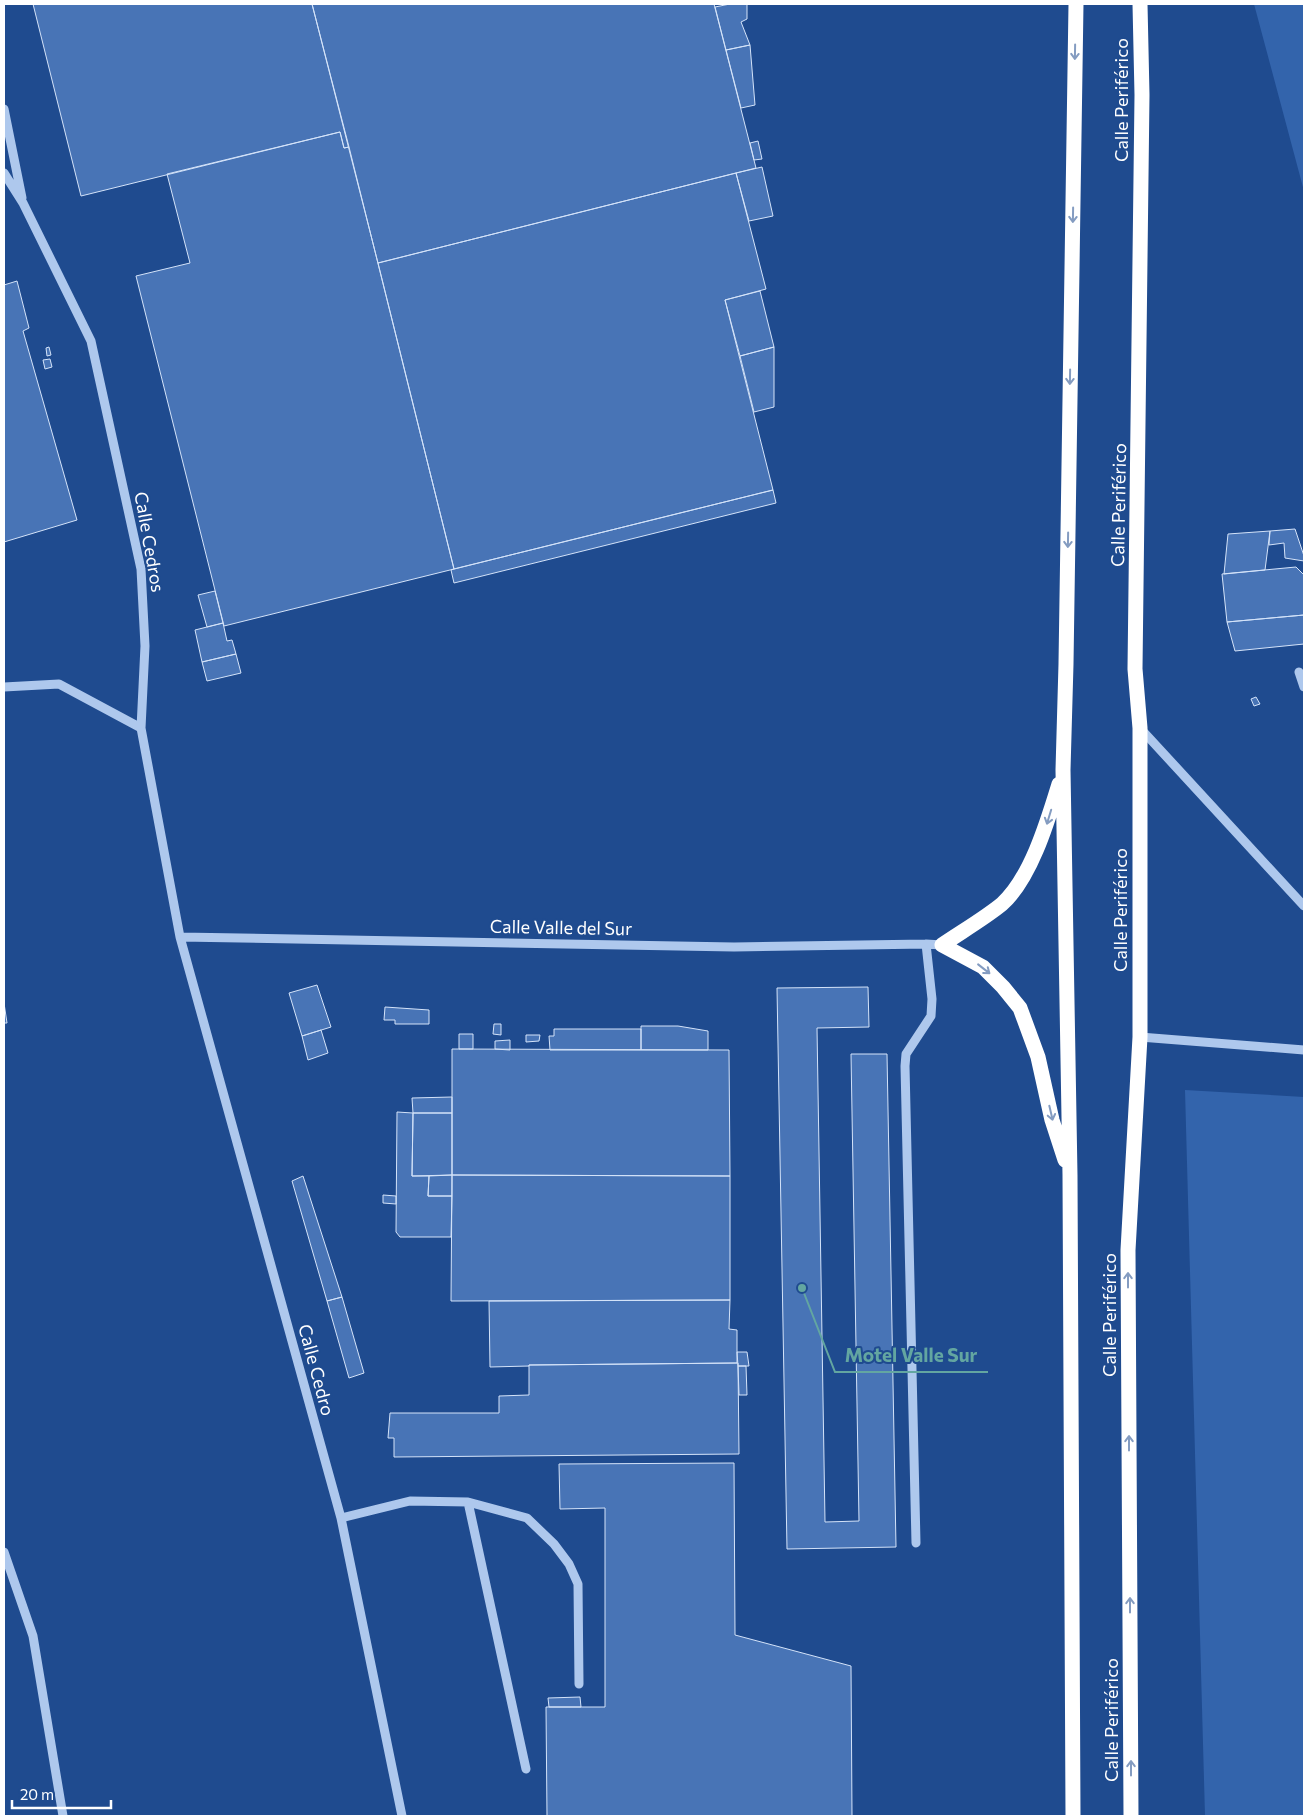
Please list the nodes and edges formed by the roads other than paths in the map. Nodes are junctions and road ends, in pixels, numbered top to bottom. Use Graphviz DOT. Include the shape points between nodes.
graph roads {
  1 [pos="1076,4"];
  2 [pos="1140,4"];
  3 [pos="4,109"];
  4 [pos="4,173"];
  5 [pos="23,204"];
  6 [pos="1299,672"];
  7 [pos="4,687"];
  8 [pos="1304,687"];
  9 [pos="141,728"];
  10 [pos="1140,728"];
  11 [pos="1063,770"];
  12 [pos="1304,906"];
  13 [pos="180,937"];
  14 [pos="926,944"];
  15 [pos="942,945"];
  16 [pos="1140,1036"];
  17 [pos="1304,1050"];
  18 [pos="1070,1176"];
  19 [pos="468,1502"];
  20 [pos="341,1518"];
  21 [pos="916,1543"];
  22 [pos="4,1552"];
  23 [pos="579,1684"];
  24 [pos="526,1769"];
  25 [pos="63,1816"];
  26 [pos="402,1816"];
  27 [pos="1073,1816"];
  28 [pos="1131,1816"];
  1 -- 11 [label="highway, one-way"];
  2 -- 10 [label="highway, Calle Periférico" via="1142,115 1135,669"];
  3 -- 5 [label="street"];
  4 -- 5 [label="street, Calle Cedros"];
  5 -- 9 [label="street, Calle Cedros" via="91,341 141,569 145,646"];
  6 -- 8 [label="street"];
  7 -- 9 [label="street" via="59,684"];
  9 -- 13 [label="street, Calle Cedros"];
  10 -- 12 [label="street"];
  10 -- 16 [label="highway, Calle Periférico"];
  11 -- 15 [label="highway, one-way" via="1044,832 1022,878 1002,903"];
  11 -- 18 [label="highway"];
  13 -- 14 [label="street, Calle Valle del Sur" via="734,947"];
  13 -- 20 [label="street, Calle Cedro"];
  14 -- 15 [label="street, Calle Valle del Sur"];
  14 -- 21 [label="street" via="931,1016 906,1054 905,1066"];
  15 -- 18 [label="highway, one-way" via="983,967 1020,1008 1038,1057 1052,1120"];
  16 -- 17 [label="street"];
  28 -- 16 [label="highway, Calle Periférico, one-way" via="1128,1250"];
  18 -- 27 [label="highway"];
  19 -- 20 [label="street" via="410,1501"];
  19 -- 23 [label="street" via="527,1518 569,1564 578,1584"];
  19 -- 24 [label="street"];
  20 -- 26 [label="street, Calle Cedro"];
  22 -- 25 [label="street" via="32,1636"];
}
